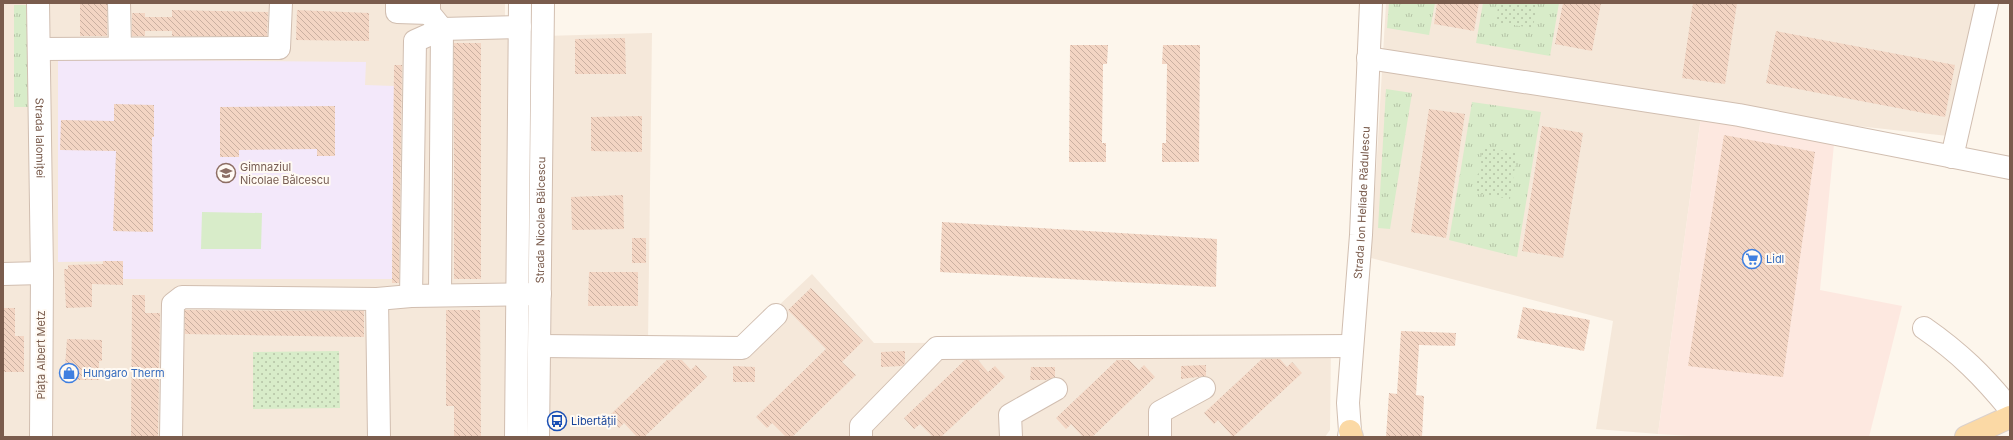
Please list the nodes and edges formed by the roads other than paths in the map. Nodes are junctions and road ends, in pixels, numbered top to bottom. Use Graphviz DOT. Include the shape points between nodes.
graph roads {
  1 [pos="38,3"];
  2 [pos="119,3"];
  3 [pos="281,3"];
  4 [pos="397,3"];
  5 [pos="520,3"];
  6 [pos="543,3"];
  7 [pos="1371,3"];
  8 [pos="1987,3"];
  9 [pos="433,15"];
  10 [pos="520,27"];
  11 [pos="120,48"];
  12 [pos="39,49"];
  13 [pos="1368,58"];
  14 [pos="1952,157"];
  15 [pos="2010,168"];
  16 [pos="42,273"];
  17 [pos="3,274"];
  18 [pos="518,294"];
  19 [pos="540,294"];
  20 [pos="440,295"];
  21 [pos="412,296"];
  22 [pos="377,299"];
  23 [pos="776,315"];
  24 [pos="1924,328"];
  25 [pos="540,346"];
  26 [pos="1352,346"];
  27 [pos="1982,375"];
  28 [pos="1204,388"];
  29 [pos="1056,389"];
  30 [pos="2010,389"];
  31 [pos="2010,409"];
  32 [pos="2010,417"];
  33 [pos="1347,435"];
  34 [pos="2010,436"];
  35 [pos="41,437"];
  36 [pos="170,437"];
  37 [pos="379,437"];
  38 [pos="516,437"];
  39 [pos="538,437"];
  40 [pos="860,437"];
  41 [pos="1011,437"];
  42 [pos="1160,437"];
  43 [pos="1966,437"];
  1 -- 12 [label="street, Strada Ialomiței"];
  2 -- 11 [label="street"];
  3 -- 11 [label="street" via="279,48"];
  4 -- 9 [label="street" via="397,12"];
  5 -- 10 [label="street, Strada Nicolae Bălcescu"];
  6 -- 19 [label="street, Strada Nicolae Bălcescu"];
  7 -- 13 [label="street, Strada Ion Heliade Rădulescu"];
  8 -- 14 [label="street"];
  9 -- 10 [label="street"];
  9 -- 20 [label="street"];
  9 -- 21 [label="street" via="416,40"];
  10 -- 18 [label="street, Strada Nicolae Bălcescu"];
  11 -- 12 [label="street"];
  12 -- 16 [label="street, Strada Ialomiței"];
  13 -- 14 [label="street" via="1739,115"];
  13 -- 26 [label="street, Strada Ion Heliade Rădulescu" via="1361,235"];
  14 -- 15 [label="street"];
  16 -- 17 [label="street"];
  16 -- 35 [label="street, Piața Albert Metz"];
  18 -- 19 [label="street"];
  18 -- 20 [label="street"];
  18 -- 38 [label="street, Strada Nicolae Bălcescu"];
  19 -- 25 [label="street, Strada Nicolae Bălcescu"];
  20 -- 21 [label="street"];
  21 -- 22 [label="street"];
  22 -- 36 [label="street" via="182,297 173,304"];
  22 -- 37 [label="street"];
  23 -- 25 [label="street" via="742,348"];
  24 -- 27 [label="street" via="1947,344"];
  25 -- 39 [label="street, Strada Nicolae Bălcescu"];
  26 -- 33 [label="street, Strada Ion Heliade Rădulescu"];
  26 -- 40 [label="street" via="937,348 861,426"];
  27 -- 30 [label="street"];
  27 -- 31 [label="street"];
  28 -- 42 [label="street" via="1160,412"];
  29 -- 41 [label="street" via="1010,415"];
  32 -- 34 [label="main road"];
  32 -- 43 [label="main road"];
}
